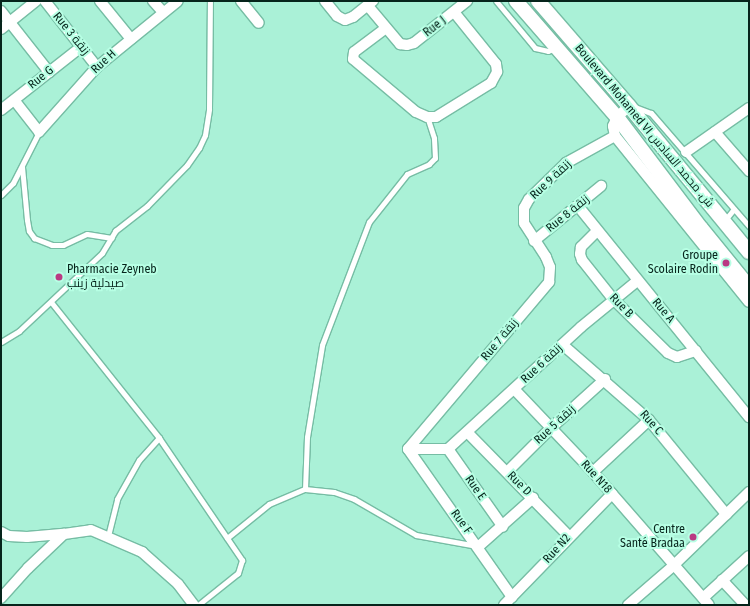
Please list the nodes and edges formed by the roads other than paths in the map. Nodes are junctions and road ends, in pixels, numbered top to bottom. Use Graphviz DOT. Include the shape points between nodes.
graph roads {
  1 [pos="36,1"];
  2 [pos="44,1"];
  3 [pos="100,1"];
  4 [pos="153,1"];
  5 [pos="178,1"];
  6 [pos="210,1"];
  7 [pos="242,1"];
  8 [pos="325,1"];
  9 [pos="467,1"];
  10 [pos="496,1"];
  11 [pos="516,1"];
  12 [pos="538,1"];
  13 [pos="370,3"];
  14 [pos="1,11"];
  15 [pos="163,12"];
  16 [pos="454,12"];
  17 [pos="10,22"];
  18 [pos="259,23"];
  19 [pos="386,28"];
  20 [pos="1,29"];
  21 [pos="131,39"];
  22 [pos="81,47"];
  23 [pos="557,47"];
  24 [pos="98,67"];
  25 [pos="49,72"];
  26 [pos="14,101"];
  27 [pos="629,106"];
  28 [pos="749,108"];
  29 [pos="1,110"];
  30 [pos="427,117"];
  31 [pos="617,117"];
  32 [pos="39,132"];
  33 [pos="715,132"];
  34 [pos="615,136"];
  35 [pos="686,152"];
  36 [pos="22,167"];
  37 [pos="749,171"];
  38 [pos="601,186"];
  39 [pos="1,195"];
  40 [pos="578,206"];
  41 [pos="734,209"];
  42 [pos="724,221"];
  43 [pos="524,223"];
  44 [pos="749,226"];
  45 [pos="597,231"];
  46 [pos="697,231"];
  47 [pos="112,238"];
  48 [pos="534,241"];
  49 [pos="749,252"];
  50 [pos="637,281"];
  51 [pos="745,287"];
  52 [pos="613,300"];
  53 [pos="51,302"];
  54 [pos="749,302"];
  55 [pos="1,342"];
  56 [pos="563,345"];
  57 [pos="696,351"];
  58 [pos="605,379"];
  59 [pos="515,390"];
  60 [pos="749,416"];
  61 [pos="649,420"];
  62 [pos="551,428"];
  63 [pos="468,433"];
  64 [pos="159,438"];
  65 [pos="408,449"];
  66 [pos="448,449"];
  67 [pos="507,472"];
  68 [pos="592,472"];
  69 [pos="305,489"];
  70 [pos="749,492"];
  71 [pos="612,494"];
  72 [pos="533,498"];
  73 [pos="726,514"];
  74 [pos="502,527"];
  75 [pos="1,532"];
  76 [pos="64,534"];
  77 [pos="108,536"];
  78 [pos="569,536"];
  79 [pos="227,538"];
  80 [pos="478,547"];
  81 [pos="749,556"];
  82 [pos="673,566"];
  83 [pos="722,580"];
  84 [pos="512,597"];
  85 [pos="1,598"];
  86 [pos="706,601"];
  87 [pos="194,605"];
  88 [pos="198,605"];
  89 [pos="504,605"];
  90 [pos="628,605"];
  91 [pos="746,605"];
  1 -- 17 [label="street"];
  2 -- 22 [label="street, Rue 3 زنقة"];
  3 -- 21 [label="street"];
  4 -- 15 [label="street"];
  5 -- 15 [label="street, Rue H"];
  6 -- 47 [label="lane" via="209,109 205,135 187,166 147,206 125,222"];
  7 -- 18 [label="street"];
  8 -- 13 [label="street" via="337,16 349,19"];
  9 -- 16 [label="street, Rue J"];
  10 -- 23 [label="lane" via="535,48 548,51"];
  11 -- 23 [label="main road, Boulevard Mohamed VI ش. محمد السادس"];
  12 -- 27 [label="main road, Boulevard Mohamed VI ش. محمد السادس"];
  13 -- 19 [label="street"];
  14 -- 17 [label="street"];
  15 -- 21 [label="street, Rue H"];
  16 -- 19 [label="street, Rue J" via="407,46 400,44"];
  16 -- 30 [label="street" via="496,64 497,72 491,83 443,114"];
  17 -- 20 [label="street"];
  17 -- 25 [label="street"];
  19 -- 30 [label="street" via="354,52 353,59 416,112"];
  21 -- 24 [label="street, Rue H"];
  22 -- 24 [label="street, Rue 3 زنقة"];
  22 -- 25 [label="street, Rue G"];
  23 -- 31 [label="main road, Boulevard Mohamed VI ش. محمد السادس"];
  24 -- 32 [label="street, Rue H"];
  25 -- 26 [label="street, Rue G"];
  26 -- 29 [label="street, Rue G"];
  26 -- 32 [label="street"];
  27 -- 31 [label="street"];
  27 -- 35 [label="lane" via="651,113"];
  27 -- 42 [label="main road, Boulevard Mohamed VI ش. محمد السادس"];
  28 -- 33 [label="street"];
  30 -- 69 [label="lane" via="433,133 435,158 429,164 407,174 369,222 322,345 307,438"];
  31 -- 34 [label="street" via="613,126"];
  31 -- 46 [label="main road, Boulevard Mohamed VI ش. محمد السادس"];
  32 -- 36 [label="lane"];
  33 -- 35 [label="street"];
  33 -- 37 [label="street"];
  34 -- 43 [label="street, Rue 9 زنقة" via="566,164 541,185 524,208"];
  34 -- 46 [label="street"];
  35 -- 41 [label="lane"];
  36 -- 39 [label="lane" via="13,183"];
  36 -- 47 [label="lane" via="29,232 34,238 52,245 63,245 87,234"];
  38 -- 40 [label="street, Rue 8 زنقة"];
  40 -- 45 [label="street, Rue A"];
  40 -- 48 [label="street, Rue 8 زنقة"];
  41 -- 42 [label="lane"];
  41 -- 44 [label="lane"];
  42 -- 49 [label="main road, Boulevard Mohamed VI ش. محمد السادس"];
  43 -- 48 [label="street, Rue 7 زنقة"];
  45 -- 50 [label="street, Rue A"];
  45 -- 52 [label="street, Rue B" via="581,247 580,254"];
  46 -- 51 [label="main road, Boulevard Mohamed VI ش. محمد السادس"];
  47 -- 53 [label="lane" via="102,253"];
  48 -- 65 [label="street, Rue 7 زنقة" via="550,267 549,282"];
  50 -- 52 [label="street, Rue 6 زنقة"];
  50 -- 57 [label="street, Rue A"];
  51 -- 54 [label="street"];
  52 -- 56 [label="street, Rue 6 زنقة"];
  52 -- 57 [label="street, Rue B" via="676,358"];
  53 -- 55 [label="lane" via="19,331"];
  53 -- 64 [label="lane"];
  56 -- 58 [label="street, Rue C"];
  56 -- 59 [label="street, Rue 6 زنقة"];
  57 -- 60 [label="street, Rue A"];
  58 -- 61 [label="street, Rue C"];
  58 -- 62 [label="street, Rue 5 زنقة"];
  59 -- 62 [label="street, Rue N18"];
  59 -- 63 [label="street, Rue 6 زنقة"];
  61 -- 68 [label="street"];
  61 -- 73 [label="street, Rue C"];
  62 -- 67 [label="street, Rue 5 زنقة"];
  62 -- 68 [label="street, Rue N18"];
  63 -- 66 [label="street, Rue 6 زنقة"];
  63 -- 67 [label="street, Rue D"];
  64 -- 77 [label="lane" via="140,460 120,494"];
  64 -- 79 [label="lane"];
  65 -- 66 [label="street"];
  65 -- 80 [label="street, Rue F"];
  66 -- 74 [label="street, Rue E"];
  67 -- 72 [label="street, Rue D"];
  68 -- 71 [label="street, Rue N18"];
  69 -- 79 [label="lane" via="269,504"];
  69 -- 80 [label="lane" via="334,492 354,499 416,535"];
  70 -- 73 [label="street"];
  71 -- 78 [label="street, Rue N2"];
  71 -- 82 [label="street, Rue N18"];
  72 -- 74 [label="street"];
  72 -- 78 [label="street, Rue D"];
  73 -- 82 [label="street"];
  74 -- 80 [label="street"];
  75 -- 76 [label="street" via="22,537"];
  76 -- 77 [label="street" via="91,530"];
  76 -- 85 [label="street"];
  77 -- 87 [label="street" via="142,552 162,567"];
  78 -- 84 [label="street, Rue N2"];
  79 -- 88 [label="lane" via="242,560 242,567"];
  80 -- 84 [label="street, Rue F"];
  81 -- 83 [label="street"];
  82 -- 86 [label="street, Rue N18"];
  82 -- 90 [label="street"];
  83 -- 86 [label="street"];
  83 -- 91 [label="street"];
  84 -- 89 [label="street, Rue N2"];
}
